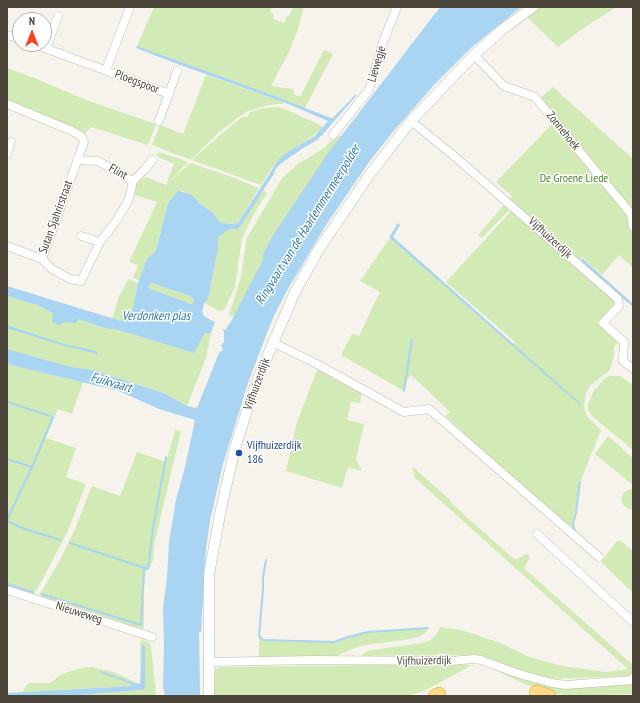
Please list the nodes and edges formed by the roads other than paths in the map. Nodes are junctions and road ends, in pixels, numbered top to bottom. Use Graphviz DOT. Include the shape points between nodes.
graph roads {
  1 [pos="130,7"];
  2 [pos="397,7"];
  3 [pos="533,7"];
  4 [pos="58,16"];
  5 [pos="52,32"];
  6 [pos="52,50"];
  7 [pos="474,55"];
  8 [pos="106,70"];
  9 [pos="177,71"];
  10 [pos="169,94"];
  11 [pos="7,104"];
  12 [pos="159,121"];
  13 [pos="411,121"];
  14 [pos="333,135"];
  15 [pos="10,142"];
  16 [pos="7,154"];
  17 [pos="77,160"];
  18 [pos="152,160"];
  19 [pos="133,180"];
  20 [pos="633,226"];
  21 [pos="81,236"];
  22 [pos="100,242"];
  23 [pos="7,246"];
  24 [pos="42,259"];
  25 [pos="272,342"];
  26 [pos="633,369"];
  27 [pos="537,534"];
  28 [pos="599,557"];
  29 [pos="7,590"];
  30 [pos="633,622"];
  31 [pos="152,637"];
  32 [pos="209,662"];
  33 [pos="633,678"];
  34 [pos="209,696"];
  1 -- 8 [label="street"];
  2 -- 14 [label="street, Liewegje" via="383,42 369,90"];
  3 -- 7 [label="street, Vijfhuizerdijk"];
  4 -- 5 [label="street"];
  6 -- 8 [label="street, Ploegspoor"];
  7 -- 13 [label="street, Vijfhuizerdijk"];
  7 -- 20 [label="street, Zonnehoek" via="504,86 535,97 631,214"];
  8 -- 10 [label="street, Ploegspoor"];
  9 -- 10 [label="street, Ploegspoor"];
  10 -- 12 [label="street, Ploegspoor"];
  11 -- 17 [label="street, Sutan Sjahrirstraat" via="81,136 84,142"];
  13 -- 25 [label="street, Vijfhuizerdijk" via="370,174 319,249 294,294"];
  13 -- 26 [label="street, Vijfhuizerdijk" via="618,299 619,306 603,323 624,342 623,361"];
  15 -- 16 [label="street"];
  17 -- 19 [label="street, Flint" via="98,161"];
  17 -- 24 [label="street, Sutan Sjahrirstraat"];
  18 -- 19 [label="street, Flint"];
  19 -- 22 [label="street" via="130,199"];
  21 -- 22 [label="street"];
  22 -- 24 [label="street" via="81,281 70,279 52,269"];
  23 -- 24 [label="street, Sutan Sjahrirstraat"];
  25 -- 28 [label="street, Vijfhuizerdijk" via="404,412 429,409"];
  25 -- 32 [label="street, Vijfhuizerdijk" via="253,390 221,509 209,574"];
  27 -- 30 [label="street"];
  29 -- 31 [label="street, Nieuweweg"];
  32 -- 33 [label="street, Vijfhuizerdijk" via="474,659 552,684"];
  32 -- 34 [label="street, Vijfhuizerdijk"];
}
